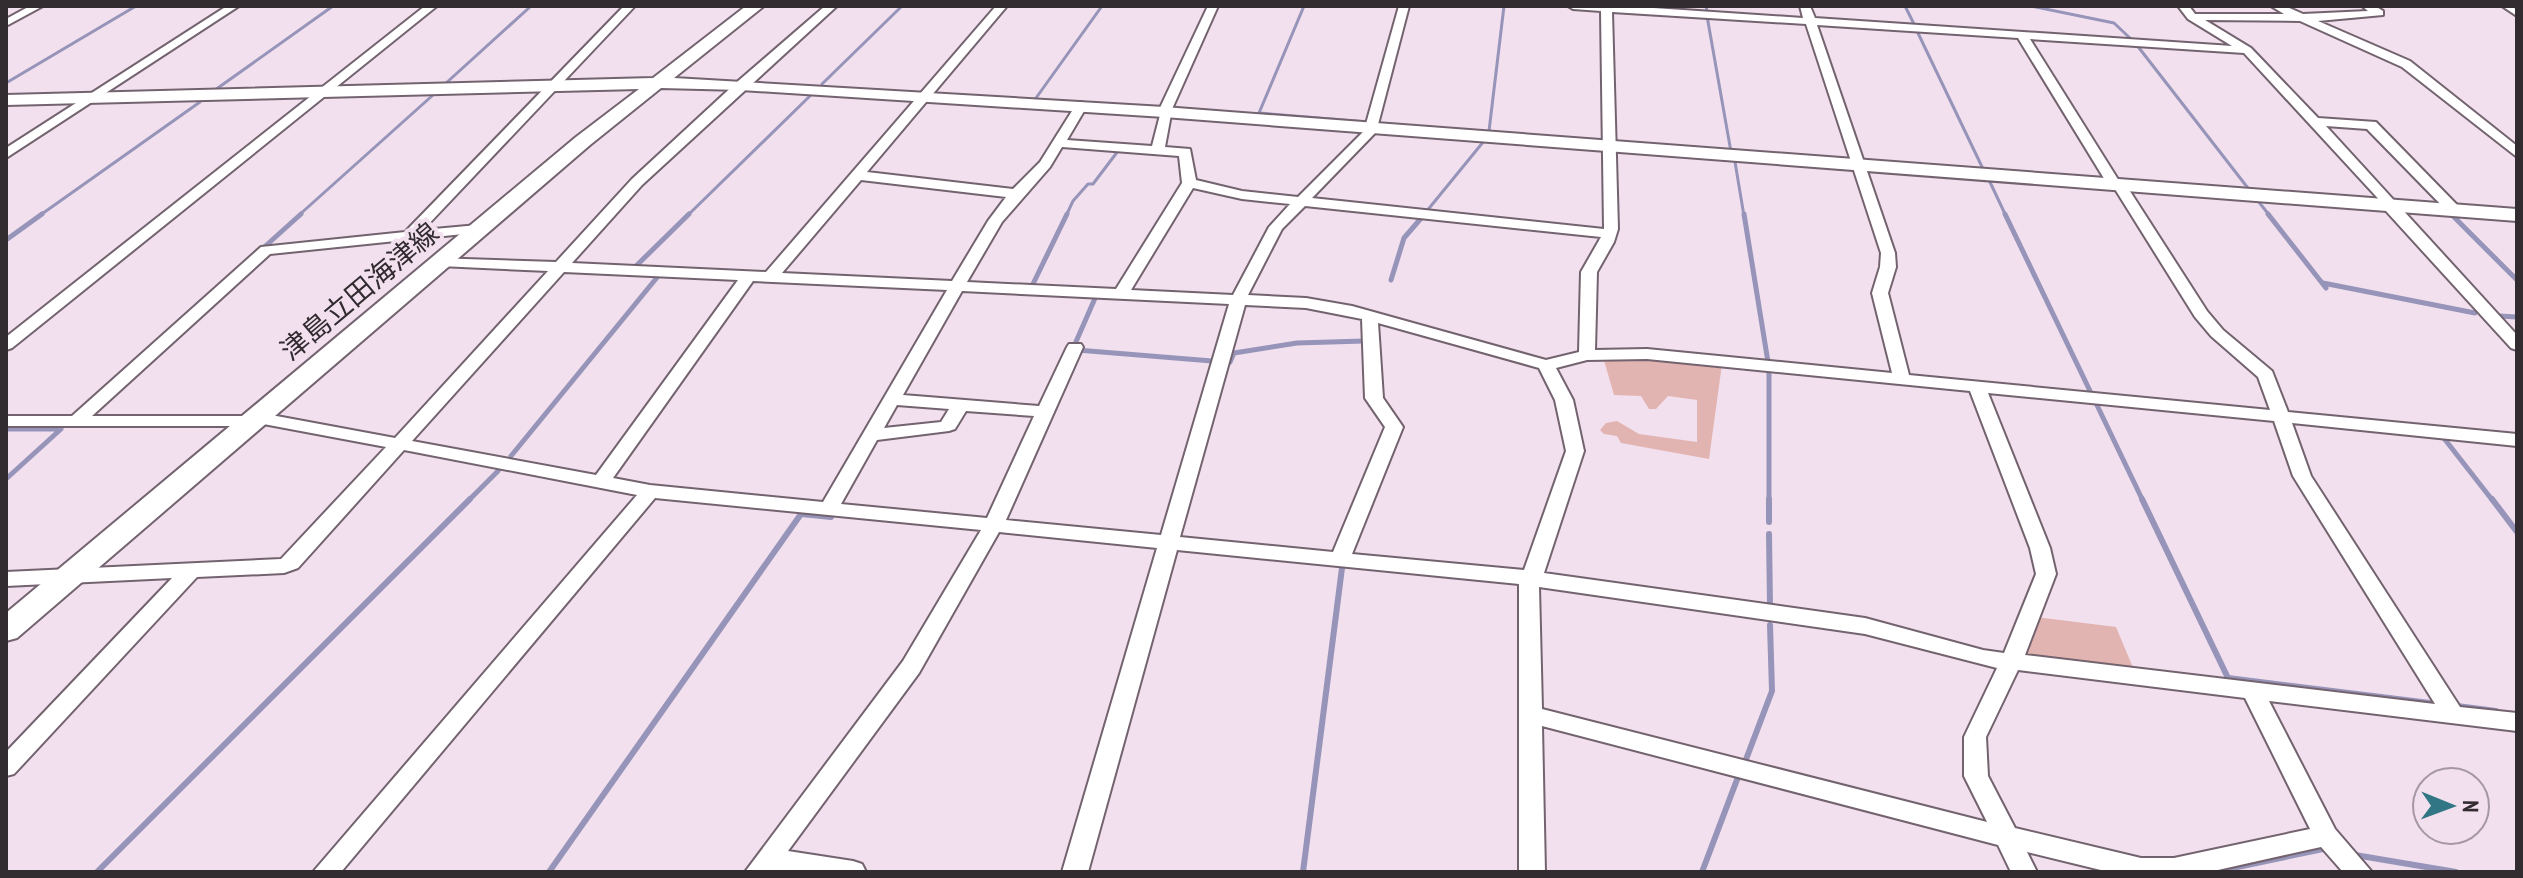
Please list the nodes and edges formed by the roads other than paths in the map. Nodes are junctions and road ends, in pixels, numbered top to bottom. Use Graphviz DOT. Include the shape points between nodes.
graph roads {
  1 [pos="38,6"];
  2 [pos="234,6"];
  3 [pos="432,6"];
  4 [pos="630,6"];
  5 [pos="756,6"];
  6 [pos="832,6"];
  7 [pos="1002,6"];
  8 [pos="1213,6"];
  9 [pos="1404,6"];
  10 [pos="1573,6"];
  11 [pos="1805,6"];
  12 [pos="2183,6"];
  13 [pos="2276,6"];
  14 [pos="2367,6"];
  15 [pos="2507,6"];
  16 [pos="1605,7"];
  17 [pos="2516,9"];
  18 [pos="2192,17"];
  19 [pos="2308,20"];
  20 [pos="1810,21"];
  21 [pos="6,23"];
  22 [pos="2022,35"];
  23 [pos="2247,50"];
  24 [pos="656,83"];
  25 [pos="741,85"];
  26 [pos="553,86"];
  27 [pos="323,93"];
  28 [pos="924,96"];
  29 [pos="92,98"];
  30 [pos="6,100"];
  31 [pos="1081,106"];
  32 [pos="1165,112"];
  33 [pos="2314,122"];
  34 [pos="1371,128"];
  35 [pos="1058,143"];
  36 [pos="1611,147"];
  37 [pos="1158,149"];
  38 [pos="2517,153"];
  39 [pos="6,154"];
  40 [pos="1857,166"];
  41 [pos="857,175"];
  42 [pos="1189,183"];
  43 [pos="2117,185"];
  44 [pos="1016,194"];
  45 [pos="1303,201"];
  46 [pos="2393,208"];
  47 [pos="2456,212"];
  48 [pos="2517,215"];
  49 [pos="478,229"];
  50 [pos="1610,234"];
  51 [pos="409,236"];
  52 [pos="440,261"];
  53 [pos="560,266"];
  54 [pos="749,276"];
  55 [pos="770,277"];
  56 [pos="957,286"];
  57 [pos="1121,294"];
  58 [pos="1238,300"];
  59 [pos="1370,317"];
  60 [pos="6,345"];
  61 [pos="2517,345"];
  62 [pos="1075,347"];
  63 [pos="1587,355"];
  64 [pos="1546,365"];
  65 [pos="1902,379"];
  66 [pos="1977,386"];
  67 [pos="892,399"];
  68 [pos="960,405"];
  69 [pos="1045,412"];
  70 [pos="2283,416"];
  71 [pos="253,419"];
  72 [pos="6,421"];
  73 [pos="76,421"];
  74 [pos="871,435"];
  75 [pos="2517,440"];
  76 [pos="396,443"];
  77 [pos="600,483"];
  78 [pos="650,491"];
  79 [pos="829,508"];
  80 [pos="994,524"];
  81 [pos="1169,540"];
  82 [pos="1340,558"];
  83 [pos="193,569"];
  84 [pos="70,574"];
  85 [pos="1529,578"];
  86 [pos="6,579"];
  87 [pos="6,630"];
  88 [pos="2011,662"];
  89 [pos="2253,691"];
  90 [pos="1529,714"];
  91 [pos="2454,715"];
  92 [pos="2517,722"];
  93 [pos="6,767"];
  94 [pos="2006,836"];
  95 [pos="2326,836"];
  96 [pos="763,866"];
  97 [pos="326,872"];
  98 [pos="853,872"];
  99 [pos="1075,872"];
  100 [pos="1532,872"];
  101 [pos="2024,872"];
  102 [pos="2359,872"];
  1 -- 21 [label="street"];
  2 -- 29 [label="street"];
  3 -- 27 [label="street"];
  4 -- 26 [label="street"];
  5 -- 24 [label="street, 津島立田海津線"];
  6 -- 25 [label="street"];
  7 -- 28 [label="street"];
  8 -- 32 [label="street"];
  9 -- 34 [label="street"];
  10 -- 16 [label="street"];
  11 -- 20 [label="street"];
  12 -- 18 [label="street"];
  13 -- 19 [label="street"];
  14 -- 19 [label="street" via="2379,13"];
  15 -- 17 [label="street"];
  16 -- 20 [label="street"];
  16 -- 36 [label="street"];
  18 -- 19 [label="street"];
  18 -- 23 [label="street"];
  19 -- 38 [label="street" via="2406,64"];
  20 -- 22 [label="street"];
  20 -- 40 [label="street"];
  22 -- 23 [label="street"];
  22 -- 43 [label="street"];
  23 -- 33 [label="street"];
  24 -- 25 [label="street"];
  24 -- 26 [label="street"];
  24 -- 49 [label="street, 津島立田海津線"];
  25 -- 28 [label="street"];
  25 -- 53 [label="street" via="637,182"];
  26 -- 27 [label="street"];
  26 -- 51 [label="street"];
  27 -- 29 [label="street"];
  27 -- 60 [label="street"];
  28 -- 31 [label="street"];
  28 -- 41 [label="street"];
  29 -- 30 [label="street"];
  29 -- 39 [label="street"];
  31 -- 32 [label="street"];
  31 -- 35 [label="street"];
  32 -- 34 [label="street"];
  32 -- 37 [label="street"];
  33 -- 46 [label="street"];
  33 -- 47 [label="street" via="2371,125"];
  34 -- 36 [label="street"];
  34 -- 45 [label="street"];
  35 -- 37 [label="street"];
  35 -- 44 [label="street"];
  36 -- 40 [label="street"];
  36 -- 50 [label="street"];
  37 -- 42 [label="street" via="1187,154"];
  40 -- 43 [label="street"];
  40 -- 65 [label="street" via="1888,253 1880,293"];
  41 -- 44 [label="street"];
  41 -- 55 [label="street"];
  42 -- 45 [label="street"];
  42 -- 57 [label="street"];
  43 -- 46 [label="street"];
  43 -- 70 [label="street" via="2201,314 2266,375"];
  44 -- 56 [label="street"];
  45 -- 50 [label="street"];
  45 -- 58 [label="street" via="1276,227"];
  46 -- 47 [label="street"];
  46 -- 61 [label="street"];
  47 -- 48 [label="street"];
  49 -- 51 [label="street"];
  49 -- 52 [label="street, 津島立田海津線"];
  50 -- 63 [label="street" via="1589,272"];
  51 -- 73 [label="street" via="266,250"];
  52 -- 53 [label="street"];
  52 -- 71 [label="street, 津島立田海津線"];
  53 -- 54 [label="street"];
  53 -- 76 [label="street"];
  54 -- 55 [label="street"];
  54 -- 77 [label="street"];
  55 -- 56 [label="street"];
  56 -- 57 [label="street"];
  56 -- 67 [label="street"];
  57 -- 58 [label="street"];
  58 -- 59 [label="street" via="1306,303"];
  58 -- 81 [label="street"];
  59 -- 64 [label="street"];
  59 -- 82 [label="street" via="1374,398 1394,427"];
  62 -- 69 [label="street"];
  63 -- 64 [label="street"];
  63 -- 65 [label="street" via="1647,354"];
  64 -- 85 [label="street" via="1564,400 1575,451"];
  65 -- 66 [label="street"];
  66 -- 70 [label="street"];
  66 -- 88 [label="street" via="2045,562 2046,574"];
  67 -- 68 [label="street"];
  67 -- 74 [label="street"];
  68 -- 69 [label="street"];
  68 -- 74 [label="street" via="949,425"];
  69 -- 80 [label="street"];
  70 -- 75 [label="street"];
  70 -- 91 [label="street" via="2302,476"];
  71 -- 73 [label="street"];
  71 -- 76 [label="street"];
  71 -- 84 [label="street, 津島立田海津線"];
  72 -- 73 [label="street"];
  74 -- 79 [label="street"];
  76 -- 77 [label="street"];
  76 -- 83 [label="street" via="291,563"];
  77 -- 78 [label="street"];
  78 -- 79 [label="street"];
  78 -- 97 [label="street"];
  79 -- 80 [label="street"];
  80 -- 81 [label="street"];
  80 -- 96 [label="street" via="911,667"];
  81 -- 82 [label="street"];
  81 -- 99 [label="street"];
  82 -- 85 [label="street"];
  83 -- 84 [label="street"];
  83 -- 93 [label="street"];
  84 -- 86 [label="street"];
  84 -- 87 [label="street, 津島立田海津線"];
  85 -- 88 [label="street" via="1865,626"];
  85 -- 90 [label="street"];
  88 -- 89 [label="street"];
  88 -- 94 [label="street" via="1975,737 1976,776"];
  89 -- 91 [label="street"];
  89 -- 95 [label="street"];
  90 -- 94 [label="street"];
  90 -- 100 [label="street"];
  91 -- 92 [label="street"];
  94 -- 95 [label="street" via="2152,870"];
  94 -- 101 [label="street"];
  95 -- 102 [label="street"];
  96 -- 98 [label="street"];
}
